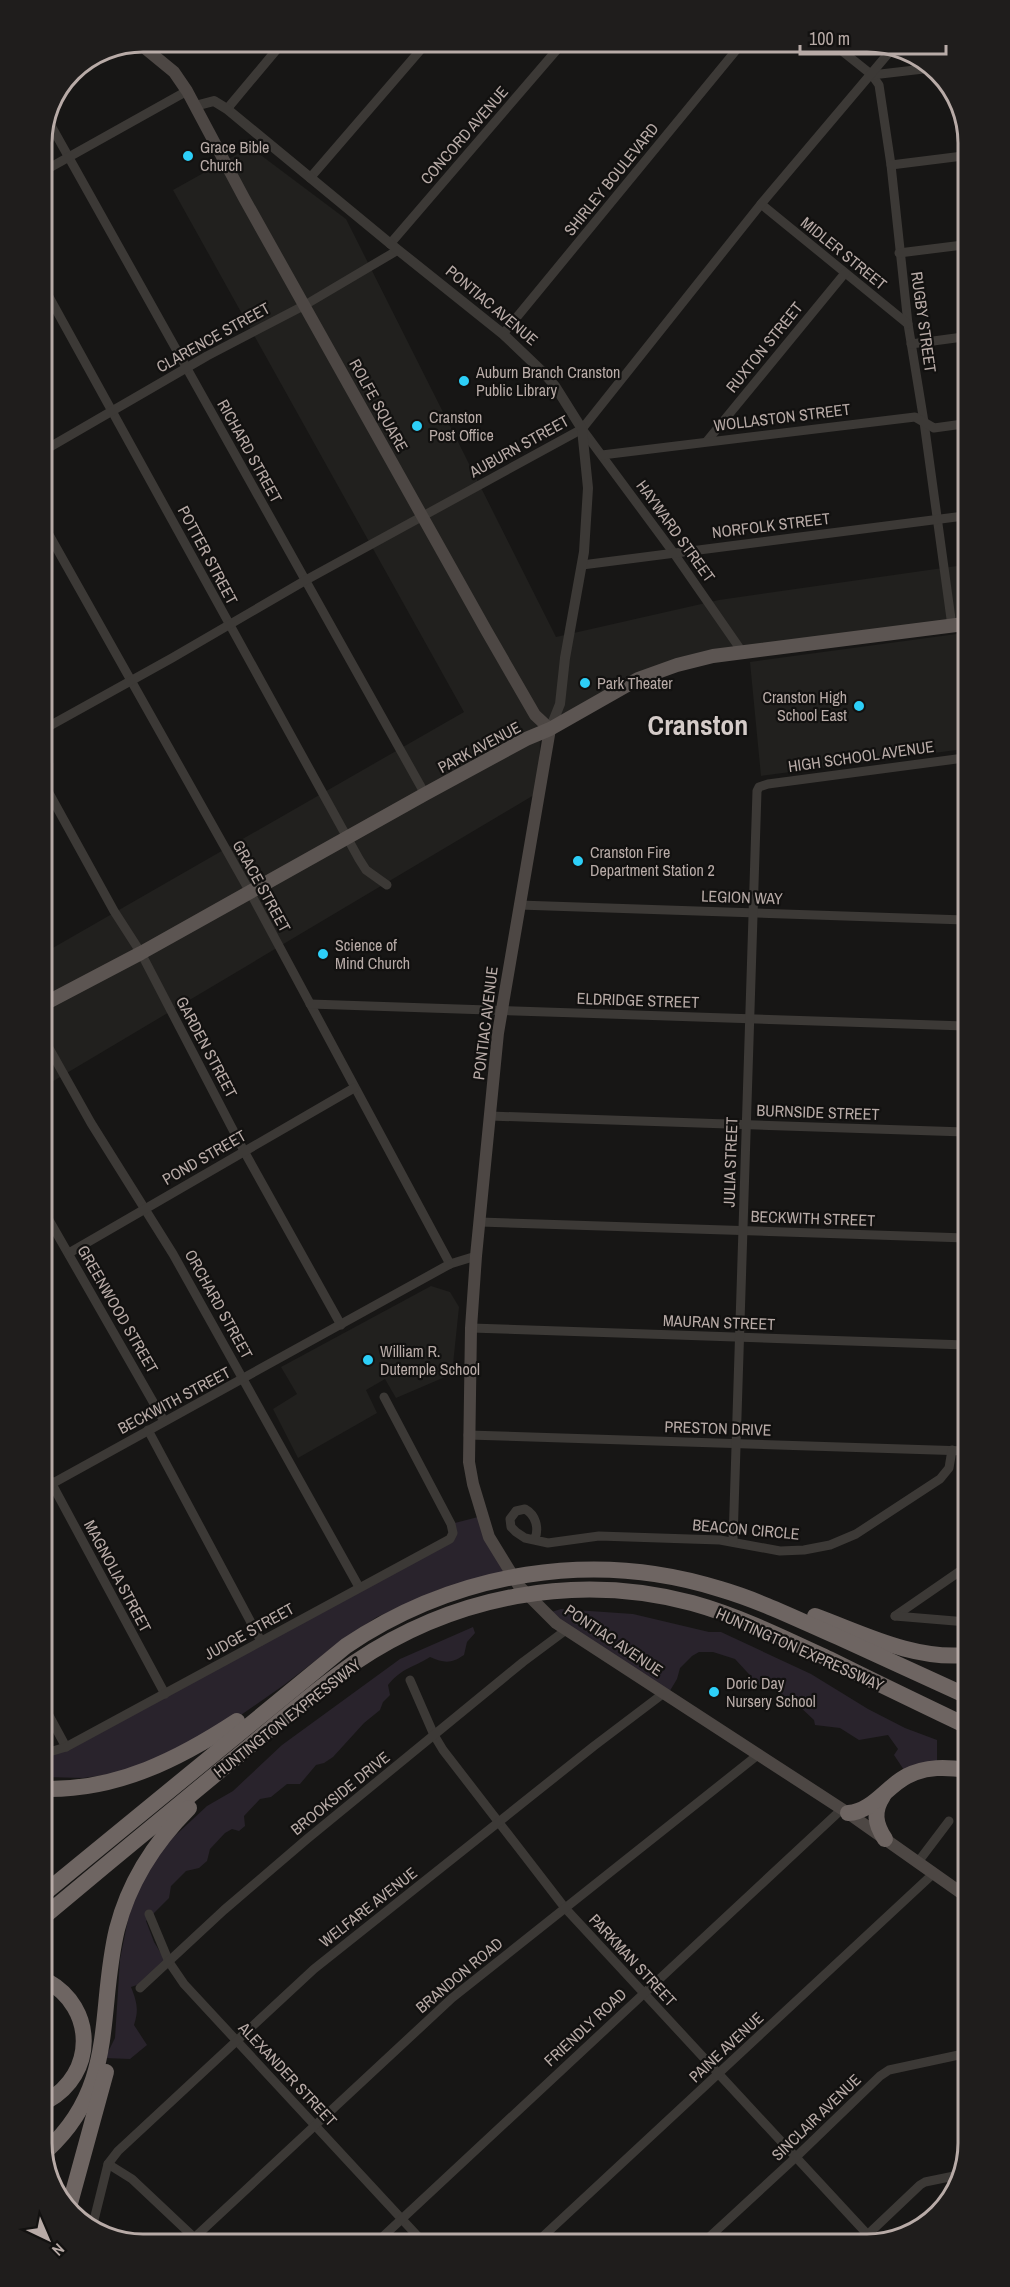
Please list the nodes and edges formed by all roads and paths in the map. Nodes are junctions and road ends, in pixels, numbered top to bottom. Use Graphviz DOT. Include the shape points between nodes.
graph roads {
  1 [pos="151,52"];
  2 [pos="275,52"];
  3 [pos="418,52"];
  4 [pos="555,53"];
  5 [pos="735,53"];
  6 [pos="844,53"];
  7 [pos="888,55"];
  8 [pos="919,69"];
  9 [pos="872,75"];
  10 [pos="187,91"];
  11 [pos="195,106"];
  12 [pos="227,109"];
  13 [pos="54,131"];
  14 [pos="69,157"];
  15 [pos="958,157"];
  16 [pos="891,165"];
  17 [pos="53,166"];
  18 [pos="310,178"];
  19 [pos="760,204"];
  20 [pos="958,246"];
  21 [pos="394,247"];
  22 [pos="899,253"];
  23 [pos="845,273"];
  24 [pos="53,304"];
  25 [pos="305,304"];
  26 [pos="908,324"];
  27 [pos="504,334"];
  28 [pos="958,338"];
  29 [pos="911,344"];
  30 [pos="186,368"];
  31 [pos="113,411"];
  32 [pos="924,422"];
  33 [pos="958,425"];
  34 [pos="582,429"];
  35 [pos="707,441"];
  36 [pos="53,445"];
  37 [pos="602,455"];
  38 [pos="422,517"];
  39 [pos="958,517"];
  40 [pos="937,519"];
  41 [pos="53,542"];
  42 [pos="673,552"];
  43 [pos="582,565"];
  44 [pos="306,580"];
  45 [pos="229,625"];
  46 [pos="958,625"];
  47 [pos="743,653"];
  48 [pos="130,682"];
  49 [pos="53,724"];
  50 [pos="550,729"];
  51 [pos="958,759"];
  52 [pos="762,785"];
  53 [pos="425,794"];
  54 [pos="53,800"];
  55 [pos="348,837"];
  56 [pos="387,885"];
  57 [pos="250,892"];
  58 [pos="519,905"];
  59 [pos="753,912"];
  60 [pos="958,920"];
  61 [pos="141,953"];
  62 [pos="53,999"];
  63 [pos="310,1004"];
  64 [pos="502,1011"];
  65 [pos="750,1019"];
  66 [pos="958,1026"];
  67 [pos="53,1055"];
  68 [pos="354,1088"];
  69 [pos="490,1116"];
  70 [pos="746,1125"];
  71 [pos="958,1132"];
  72 [pos="244,1151"];
  73 [pos="144,1208"];
  74 [pos="480,1222"];
  75 [pos="53,1226"];
  76 [pos="55,1229"];
  77 [pos="743,1231"];
  78 [pos="958,1238"];
  79 [pos="69,1253"];
  80 [pos="476,1256"];
  81 [pos="450,1264"];
  82 [pos="341,1325"];
  83 [pos="471,1328"];
  84 [pos="739,1337"];
  85 [pos="958,1345"];
  86 [pos="244,1379"];
  87 [pos="384,1396"];
  88 [pos="164,1421"];
  89 [pos="148,1430"];
  90 [pos="468,1435"];
  91 [pos="736,1443"];
  92 [pos="952,1450"];
  93 [pos="958,1450"];
  94 [pos="53,1483"];
  95 [pos="53,1492"];
  96 [pos="535,1539"];
  97 [pos="733,1541"];
  98 [pos="958,1573"];
  99 [pos="701,1583"];
  100 [pos="359,1587"];
  101 [pos="958,1621"];
  102 [pos="561,1626"];
  103 [pos="261,1641"];
  104 [pos="958,1655"];
  105 [pos="317,1668"];
  106 [pos="410,1680"];
  107 [pos="958,1692"];
  108 [pos="664,1693"];
  109 [pos="165,1694"];
  110 [pos="285,1717"];
  111 [pos="958,1722"];
  112 [pos="53,1723"];
  113 [pos="434,1735"];
  114 [pos="66,1747"];
  115 [pos="53,1751"];
  116 [pos="759,1754"];
  117 [pos="958,1769"];
  118 [pos="129,1775"];
  119 [pos="53,1779"];
  120 [pos="889,1788"];
  121 [pos="53,1789"];
  122 [pos="845,1811"];
  123 [pos="949,1821"];
  124 [pos="498,1823"];
  125 [pos="885,1839"];
  126 [pos="918,1862"];
  127 [pos="934,1873"];
  128 [pos="53,1886"];
  129 [pos="958,1890"];
  130 [pos="565,1908"];
  131 [pos="53,1909"];
  132 [pos="149,1914"];
  133 [pos="114,1945"];
  134 [pos="169,1962"];
  135 [pos="53,1985"];
  136 [pos="140,1988"];
  137 [pos="643,1993"];
  138 [pos="237,2041"];
  139 [pos="958,2055"];
  140 [pos="719,2074"];
  141 [pos="53,2097"];
  142 [pos="314,2124"];
  143 [pos="53,2144"];
  144 [pos="795,2158"];
  145 [pos="108,2164"];
  146 [pos="951,2176"];
  147 [pos="72,2199"];
  148 [pos="402,2219"];
  149 [pos="94,2220"];
  150 [pos="190,2234"];
  151 [pos="204,2234"];
  152 [pos="386,2234"];
  153 [pos="416,2234"];
  154 [pos="546,2234"];
  155 [pos="713,2234"];
  156 [pos="862,2234"];
  157 [pos="868,2234"];
  1 -- 10 [label="main road" via="174,72"];
  2 -- 12 [label="street"];
  3 -- 18 [label="street"];
  4 -- 21 [label="street, CONCORD AVENUE"];
  5 -- 27 [label="street, SHIRLEY BOULEVARD"];
  6 -- 9 [label="street"];
  7 -- 9 [label="street, AUBURN STREET"];
  8 -- 9 [label="street"];
  9 -- 16 [label="street, RUGBY STREET" via="879,85"];
  9 -- 19 [label="street, AUBURN STREET"];
  10 -- 11 [label="main road, ROLFE SQUARE"];
  10 -- 14 [label="street"];
  11 -- 12 [label="street" via="213,101"];
  11 -- 25 [label="main road, ROLFE SQUARE"];
  12 -- 18 [label="street, PONTIAC AVENUE"];
  13 -- 14 [label="street, RICHARD STREET"];
  14 -- 17 [label="street"];
  14 -- 30 [label="street, RICHARD STREET"];
  15 -- 16 [label="street"];
  16 -- 22 [label="street, RUGBY STREET"];
  18 -- 21 [label="street, PONTIAC AVENUE"];
  19 -- 23 [label="street, MIDLER STREET"];
  19 -- 34 [label="street, AUBURN STREET"];
  20 -- 22 [label="street"];
  21 -- 25 [label="street, CLARENCE STREET"];
  21 -- 27 [label="street, PONTIAC AVENUE"];
  22 -- 26 [label="street, RUGBY STREET"];
  23 -- 26 [label="street, MIDLER STREET"];
  23 -- 35 [label="street, RUXTON STREET"];
  24 -- 31 [label="street, POTTER STREET"];
  25 -- 30 [label="street, CLARENCE STREET"];
  25 -- 38 [label="main road, ROLFE SQUARE"];
  26 -- 29 [label="street, RUGBY STREET"];
  27 -- 34 [label="street, PONTIAC AVENUE" via="549,379"];
  28 -- 29 [label="street"];
  29 -- 32 [label="street, RUGBY STREET"];
  30 -- 31 [label="street, CLARENCE STREET"];
  30 -- 44 [label="street, RICHARD STREET"];
  31 -- 36 [label="street, CLARENCE STREET"];
  31 -- 45 [label="street, POTTER STREET"];
  32 -- 33 [label="street, WOLLASTON STREET" via="934,428"];
  32 -- 35 [label="street, WOLLASTON STREET" via="915,417"];
  32 -- 40 [label="street, RUGBY STREET"];
  34 -- 37 [label="street, HAYWARD STREET"];
  34 -- 38 [label="street, AUBURN STREET"];
  34 -- 43 [label="street, PONTIAC AVENUE" via="588,488"];
  35 -- 37 [label="street, WOLLASTON STREET"];
  37 -- 42 [label="street, HAYWARD STREET"];
  38 -- 44 [label="street, AUBURN STREET"];
  38 -- 50 [label="main road, ROLFE SQUARE" via="535,715"];
  39 -- 40 [label="street, NORFOLK STREET"];
  40 -- 42 [label="street, NORFOLK STREET"];
  40 -- 46 [label="street, RUGBY STREET"];
  41 -- 48 [label="street, GRACE STREET"];
  42 -- 43 [label="street, NORFOLK STREET"];
  42 -- 47 [label="street, HAYWARD STREET"];
  43 -- 50 [label="street, PONTIAC AVENUE" via="560,704"];
  44 -- 45 [label="street, AUBURN STREET"];
  44 -- 53 [label="street, RICHARD STREET"];
  45 -- 48 [label="street, AUBURN STREET"];
  45 -- 55 [label="street, POTTER STREET"];
  46 -- 47 [label="main road, PARK AVENUE"];
  47 -- 50 [label="main road, PARK AVENUE" via="662,669"];
  48 -- 49 [label="street, AUBURN STREET"];
  48 -- 57 [label="street, GRACE STREET"];
  50 -- 53 [label="main road, PARK AVENUE"];
  50 -- 58 [label="main road, PONTIAC AVENUE"];
  51 -- 52 [label="street, HIGH SCHOOL AVENUE"];
  52 -- 59 [label="street, JULIA STREET" via="756,795"];
  53 -- 55 [label="main road, PARK AVENUE"];
  54 -- 61 [label="street, GARDEN STREET"];
  55 -- 56 [label="street, POTTER STREET" via="366,870"];
  55 -- 57 [label="main road, PARK AVENUE"];
  57 -- 61 [label="main road, PARK AVENUE"];
  57 -- 63 [label="street, GRACE STREET"];
  58 -- 59 [label="street, LEGION WAY"];
  58 -- 64 [label="main road, PONTIAC AVENUE"];
  59 -- 60 [label="street, LEGION WAY"];
  59 -- 65 [label="street, JULIA STREET"];
  61 -- 62 [label="main road, PARK AVENUE"];
  61 -- 72 [label="street, GARDEN STREET"];
  63 -- 64 [label="street, ELDRIDGE STREET"];
  63 -- 68 [label="street, GRACE STREET"];
  64 -- 65 [label="street, ELDRIDGE STREET"];
  64 -- 69 [label="main road, PONTIAC AVENUE"];
  65 -- 66 [label="street, ELDRIDGE STREET"];
  65 -- 70 [label="street, JULIA STREET"];
  67 -- 73 [label="street, ORCHARD STREET"];
  68 -- 72 [label="street, POND STREET"];
  68 -- 81 [label="street, GRACE STREET"];
  69 -- 70 [label="street, BURNSIDE STREET"];
  69 -- 74 [label="main road, PONTIAC AVENUE"];
  70 -- 71 [label="street, BURNSIDE STREET"];
  70 -- 77 [label="street, JULIA STREET"];
  72 -- 73 [label="street, POND STREET"];
  72 -- 82 [label="street, GARDEN STREET"];
  73 -- 79 [label="street, POND STREET"];
  73 -- 86 [label="street, ORCHARD STREET"];
  74 -- 77 [label="street, BECKWITH STREET"];
  74 -- 80 [label="main road, PONTIAC AVENUE"];
  75 -- 76 [label="street, GREENWOOD STREET"];
  76 -- 79 [label="street, GREENWOOD STREET"];
  77 -- 78 [label="street, BECKWITH STREET"];
  77 -- 84 [label="street, JULIA STREET"];
  79 -- 88 [label="street, GREENWOOD STREET"];
  80 -- 81 [label="street, BECKWITH STREET"];
  80 -- 83 [label="main road, PONTIAC AVENUE"];
  81 -- 82 [label="street, BECKWITH STREET"];
  82 -- 86 [label="street, BECKWITH STREET"];
  83 -- 84 [label="street, MAURAN STREET"];
  83 -- 90 [label="main road, PONTIAC AVENUE"];
  84 -- 85 [label="street, MAURAN STREET"];
  84 -- 91 [label="street, JULIA STREET"];
  86 -- 88 [label="street, BECKWITH STREET"];
  86 -- 100 [label="street, ORCHARD STREET"];
  87 -- 100 [label="street, JUDGE STREET" via="453,1533 450,1539"];
  88 -- 89 [label="street, BECKWITH STREET"];
  89 -- 94 [label="street, BECKWITH STREET"];
  89 -- 103 [label="street"];
  90 -- 91 [label="street, PRESTON DRIVE"];
  90 -- 102 [label="main road, PONTIAC AVENUE" via="472,1484 489,1537 519,1586"];
  91 -- 92 [label="street, PRESTON DRIVE"];
  91 -- 97 [label="street, JULIA STREET"];
  92 -- 93 [label="street, PRESTON DRIVE"];
  92 -- 97 [label="street, BEACON CIRCLE" via="949,1468 940,1479 850,1538 796,1551"];
  95 -- 109 [label="street, MAGNOLIA STREET"];
  96 -- 97 [label="street, BEACON CIRCLE" via="558,1543 599,1536"];
  98 -- 101 [label="street" via="895,1616"];
  99 -- 104 [label="highway" via="769,1598 914,1652"];
  99 -- 105 [label="highway, HUNTINGTON EXPRESSWAY" via="595,1569 499,1580 448,1594 407,1611 361,1636"];
  99 -- 107 [label="highway, HUNTINGTON EXPRESSWAY" via="783,1612"];
  100 -- 103 [label="street, JUDGE STREET"];
  102 -- 108 [label="main road, PONTIAC AVENUE"];
  102 -- 113 [label="street, BROOKSIDE DRIVE"];
  103 -- 109 [label="street, JUDGE STREET"];
  105 -- 118 [label="highway" via="194,1749"];
  105 -- 128 [label="highway, HUNTINGTON EXPRESSWAY"];
  106 -- 113 [label="street, PARKMAN STREET"];
  108 -- 116 [label="main road, PONTIAC AVENUE"];
  108 -- 124 [label="street, WELFARE AVENUE"];
  109 -- 114 [label="street, JUDGE STREET"];
  110 -- 111 [label="highway, HUNTINGTON EXPRESSWAY" via="355,1663 432,1620 499,1599 584,1589 654,1595 721,1612"];
  110 -- 131 [label="highway, HUNTINGTON EXPRESSWAY"];
  110 -- 133 [label="highway" via="184,1813 152,1851 128,1895"];
  112 -- 114 [label="street"];
  113 -- 124 [label="street, PARKMAN STREET"];
  113 -- 134 [label="street, BROOKSIDE DRIVE" via="224,1910"];
  114 -- 115 [label="street, JUDGE STREET"];
  116 -- 122 [label="main road, PONTIAC AVENUE"];
  116 -- 130 [label="street, BRANDON ROAD"];
  117 -- 120 [label="highway" via="924,1770"];
  118 -- 119 [label="highway"];
  118 -- 121 [label="highway" via="85,1787"];
  120 -- 122 [label="highway" via="867,1808"];
  120 -- 125 [label="highway" via="876,1813"];
  122 -- 125 [label="main road, PONTIAC AVENUE"];
  122 -- 137 [label="street, FRIENDLY ROAD"];
  123 -- 126 [label="street"];
  124 -- 130 [label="street, PARKMAN STREET"];
  124 -- 138 [label="street, WELFARE AVENUE" via="314,1969"];
  125 -- 126 [label="main road, PONTIAC AVENUE"];
  126 -- 127 [label="main road, PONTIAC AVENUE"];
  127 -- 129 [label="main road, PONTIAC AVENUE"];
  127 -- 140 [label="street, PAINE AVENUE"];
  130 -- 137 [label="street, PARKMAN STREET"];
  130 -- 142 [label="street, BRANDON ROAD" via="452,1998"];
  132 -- 134 [label="street, ALEXANDER STREET"];
  133 -- 143 [label="highway" via="96,2075 77,2115"];
  133 -- 147 [label="highway" via="108,2061"];
  134 -- 136 [label="street, BROOKSIDE DRIVE"];
  134 -- 138 [label="street, ALEXANDER STREET"];
  135 -- 141 [label="highway" via="73,2003 84,2037 75,2074"];
  137 -- 140 [label="street, PARKMAN STREET"];
  137 -- 148 [label="street, FRIENDLY ROAD"];
  138 -- 142 [label="street, ALEXANDER STREET"];
  138 -- 145 [label="street, WELFARE AVENUE"];
  139 -- 144 [label="street, SINCLAIR AVENUE" via="889,2070"];
  140 -- 144 [label="street, PARKMAN STREET"];
  140 -- 154 [label="street, PAINE AVENUE"];
  142 -- 148 [label="street, ALEXANDER STREET"];
  142 -- 151 [label="street, BRANDON ROAD"];
  144 -- 155 [label="street, SINCLAIR AVENUE"];
  144 -- 156 [label="street, PARKMAN STREET"];
  145 -- 149 [label="street"];
  145 -- 150 [label="street" via="132,2179"];
  146 -- 157 [label="street" via="925,2182"];
  148 -- 152 [label="street, FRIENDLY ROAD"];
  148 -- 153 [label="street, ALEXANDER STREET"];
}
